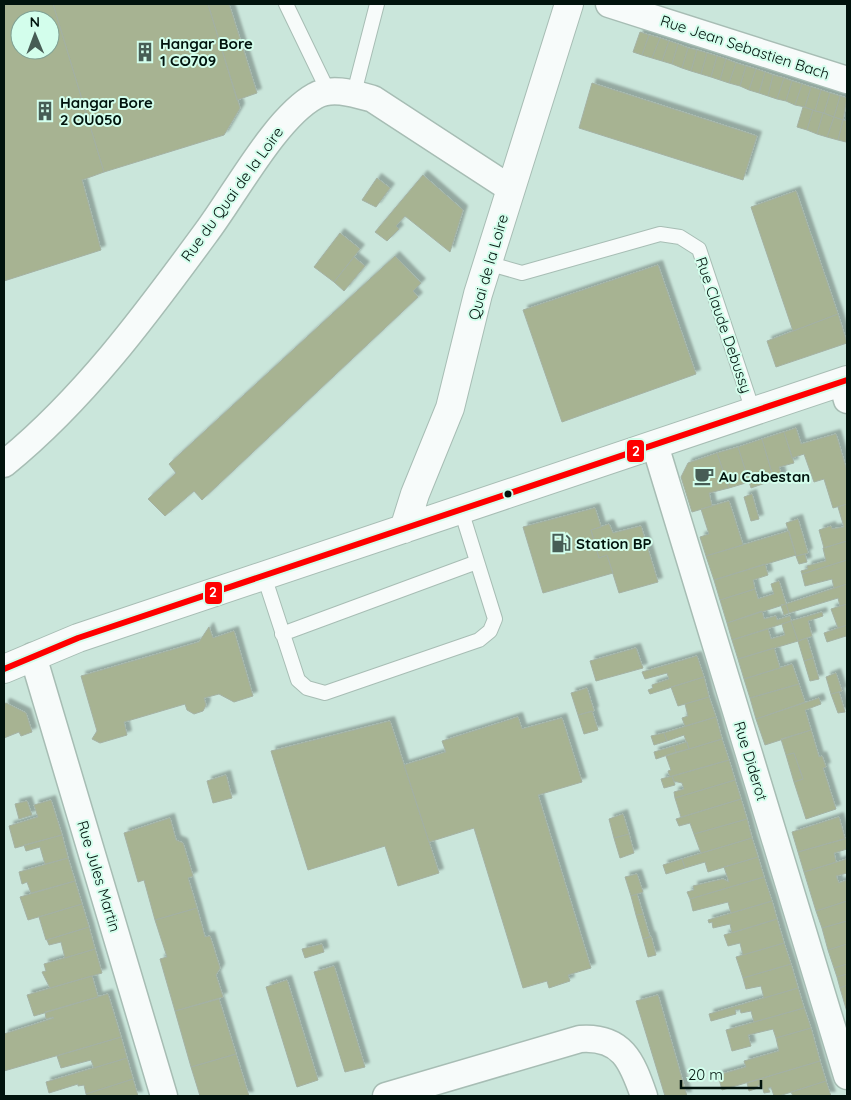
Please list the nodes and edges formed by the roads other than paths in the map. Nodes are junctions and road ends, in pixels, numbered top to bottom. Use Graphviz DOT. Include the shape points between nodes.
graph roads {
  1 [pos="286,4"];
  2 [pos="377,4"];
  3 [pos="569,4"];
  4 [pos="609,4"];
  5 [pos="677,4"];
  6 [pos="642,14"];
  7 [pos="847,80"];
  8 [pos="328,91"];
  9 [pos="354,94"];
  10 [pos="511,189"];
  11 [pos="487,263"];
  12 [pos="845,387"];
  13 [pos="753,411"];
  14 [pos="654,445"];
  15 [pos="4,464"];
  16 [pos="461,510"];
  17 [pos="404,529"];
  18 [pos="476,562"];
  19 [pos="264,576"];
  20 [pos="282,634"];
  21 [pos="33,656"];
  22 [pos="4,669"];
  23 [pos="847,1076"];
  24 [pos="164,1096"];
  25 [pos="386,1096"];
  26 [pos="644,1096"];
  1 -- 8 [label="lane"];
  2 -- 9 [label="lane"];
  3 -- 10 [label="street, Quai de la Loire"];
  4 -- 6 [label="street, Rue Jean Sebastien Bach"];
  5 -- 6 [label="street, Rue Jean Sebastien Bach"];
  6 -- 7 [label="street, Rue Jean Sebastien Bach"];
  8 -- 9 [label="street"];
  8 -- 15 [label="street, Rue du Quai de la Loire" via="316,95 288,116 206,234 125,339 58,415"];
  9 -- 10 [label="street" via="373,99 405,118"];
  10 -- 11 [label="street, Quai de la Loire"];
  11 -- 13 [label="lane, Rue Claude Debussy" via="522,272 660,234 680,237 699,249"];
  11 -- 17 [label="street, Quai de la Loire" via="450,408"];
  12 -- 13 [label="street"];
  13 -- 14 [label="street"];
  14 -- 16 [label="street"];
  14 -- 23 [label="street, Rue Diderot"];
  16 -- 17 [label="street"];
  16 -- 18 [label="lane"];
  17 -- 19 [label="street"];
  18 -- 20 [label="lane"];
  18 -- 20 [label="lane" via="495,619 490,631 479,640 325,692 307,688 298,680"];
  19 -- 20 [label="lane"];
  19 -- 21 [label="street"];
  21 -- 22 [label="street"];
  21 -- 24 [label="street, Rue Jules Martin"];
  25 -- 26 [label="street" via="588,1038 607,1042 624,1053 635,1070"];
}
